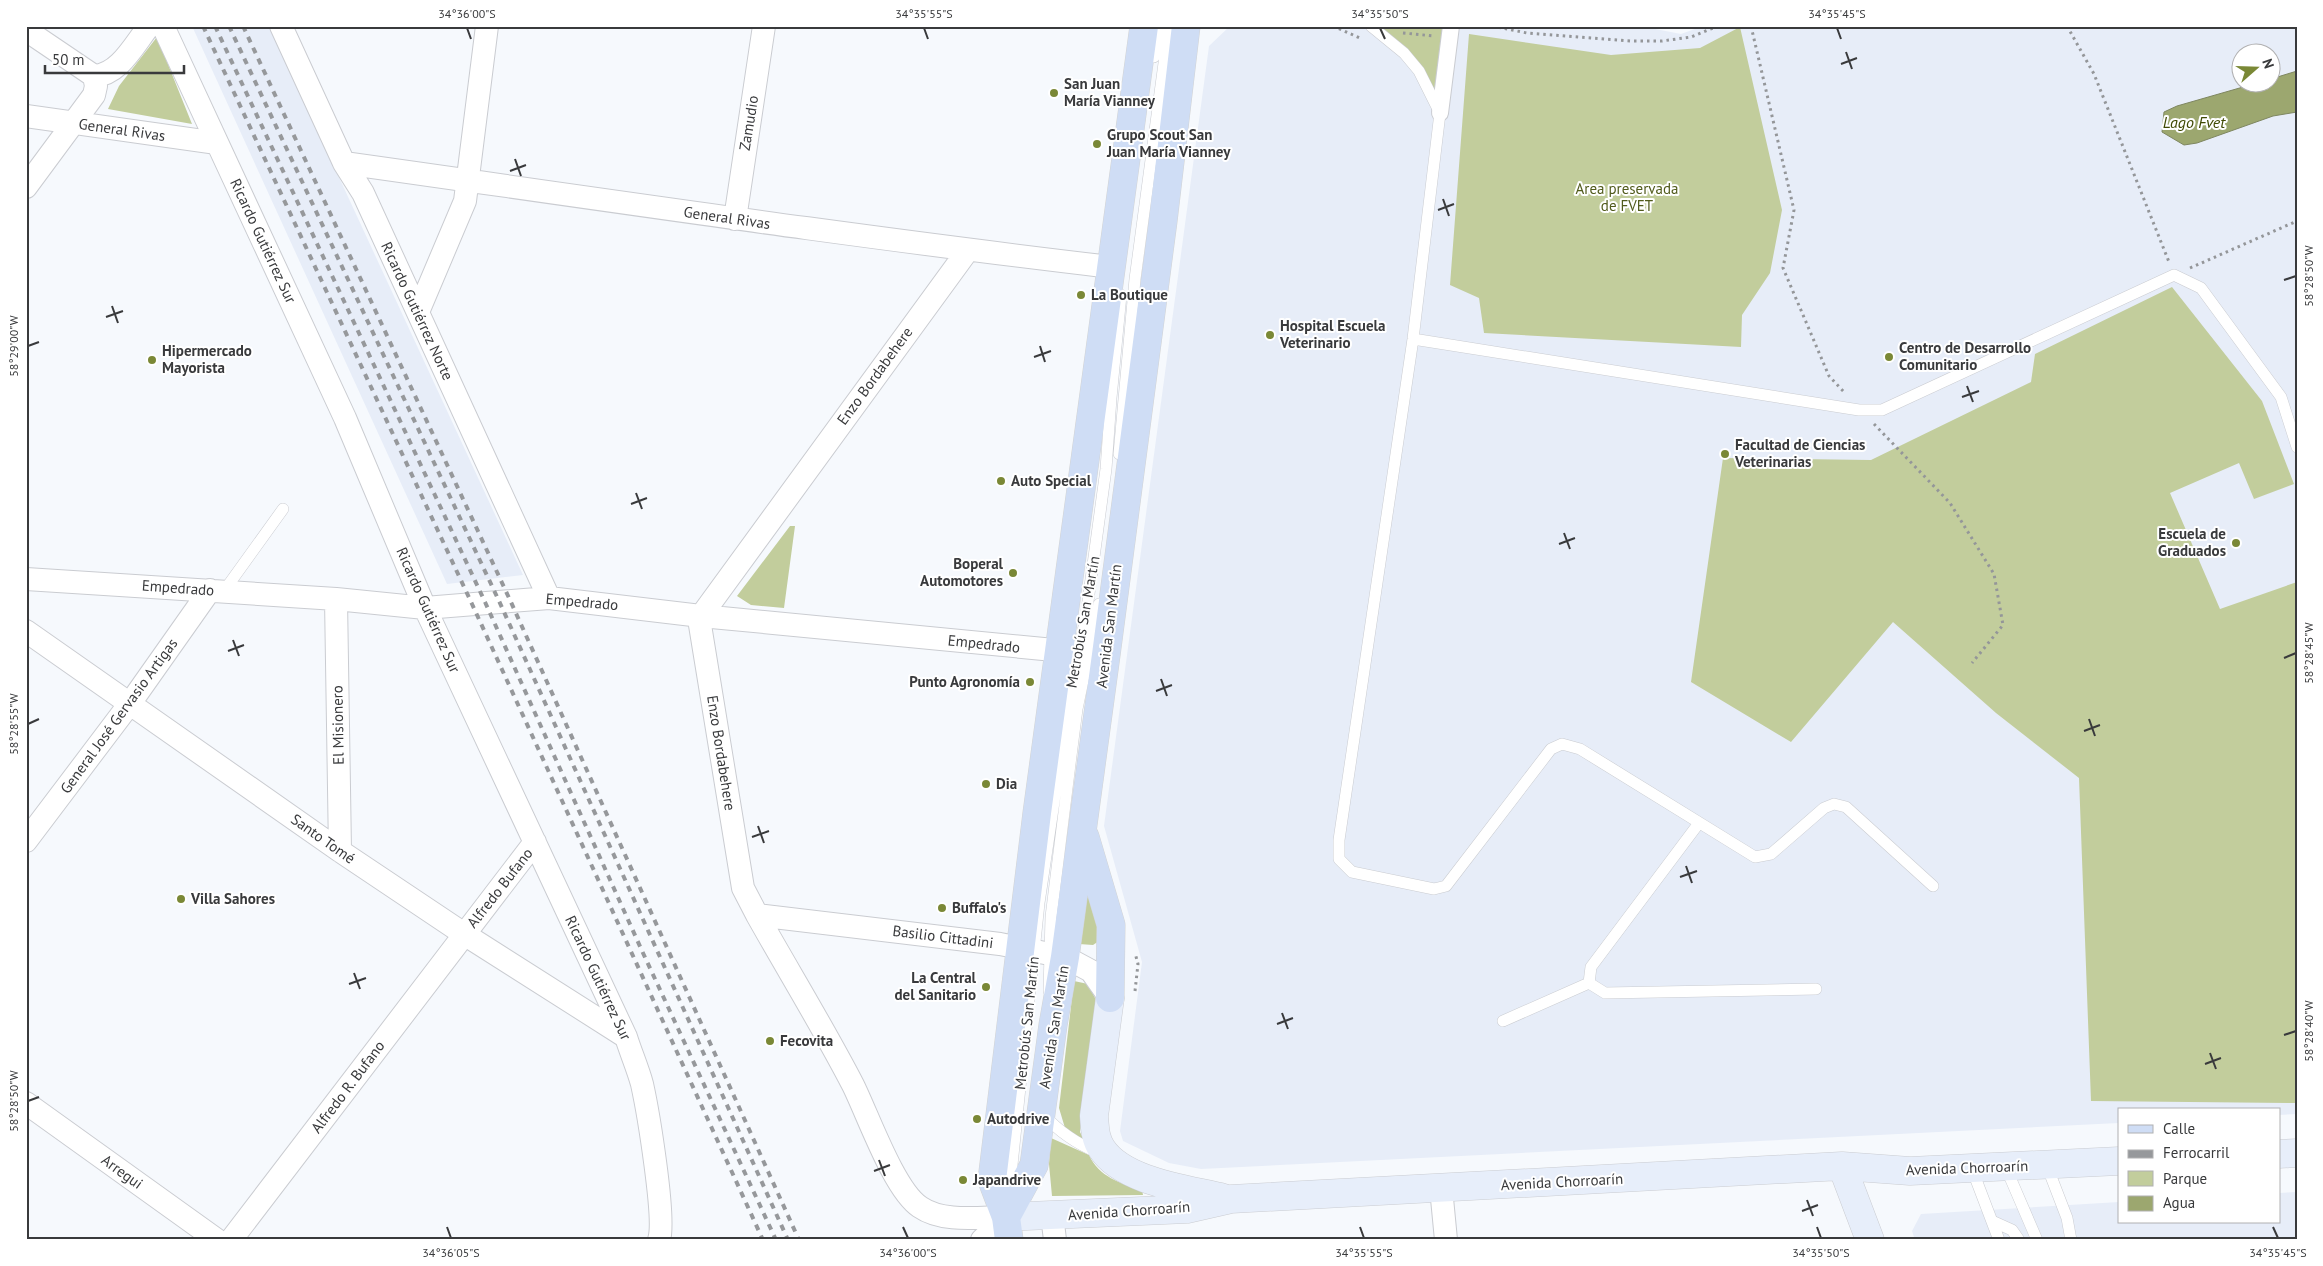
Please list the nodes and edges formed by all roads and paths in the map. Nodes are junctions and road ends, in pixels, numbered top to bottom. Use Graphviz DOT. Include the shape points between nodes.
graph roads {
  1 [pos="149,26"];
  2 [pos="163,26"];
  3 [pos="281,26"];
  4 [pos="487,26"];
  5 [pos="764,26"];
  6 [pos="1144,26"];
  7 [pos="1158,26"];
  8 [pos="1169,26"];
  9 [pos="1186,26"];
  10 [pos="1333,26"];
  11 [pos="1492,26"];
  12 [pos="1718,26"];
  13 [pos="1751,26"];
  14 [pos="2067,26"];
  15 [pos="1374,29"];
  16 [pos="26,30"];
  17 [pos="1450,32"];
  18 [pos="1368,43"];
  19 [pos="94,76"];
  20 [pos="1440,114"];
  21 [pos="26,116"];
  22 [pos="73,123"];
  23 [pos="1142,138"];
  24 [pos="217,144"];
  25 [pos="344,163"];
  26 [pos="467,180"];
  27 [pos="26,187"];
  28 [pos="735,219"];
  29 [pos="1163,221"];
  30 [pos="2297,221"];
  31 [pos="968,250"];
  32 [pos="2174,274"];
  33 [pos="1117,275"];
  34 [pos="418,312"];
  35 [pos="1131,327"];
  36 [pos="1413,339"];
  37 [pos="1859,410"];
  38 [pos="2297,447"];
  39 [pos="283,509"];
  40 [pos="26,579"];
  41 [pos="217,591"];
  42 [pos="549,598"];
  43 [pos="336,599"];
  44 [pos="425,608"];
  45 [pos="701,616"];
  46 [pos="26,631"];
  47 [pos="1084,653"];
  48 [pos="1972,663"];
  49 [pos="131,702"];
  50 [pos="1699,823"];
  51 [pos="1082,826"];
  52 [pos="26,841"];
  53 [pos="535,842"];
  54 [pos="340,851"];
  55 [pos="1933,886"];
  56 [pos="757,915"];
  57 [pos="464,934"];
  58 [pos="1042,952"];
  59 [pos="1589,982"];
  60 [pos="1816,989"];
  61 [pos="1110,998"];
  62 [pos="1504,1021"];
  63 [pos="626,1037"];
  64 [pos="26,1104"];
  65 [pos="1042,1112"];
  66 [pos="2297,1153"];
  67 [pos="2280,1154"];
  68 [pos="1107,1156"];
  69 [pos="2118,1161"];
  70 [pos="2047,1165"];
  71 [pos="1842,1166"];
  72 [pos="2006,1167"];
  73 [pos="1972,1168"];
  74 [pos="1441,1188"];
  75 [pos="1231,1199"];
  76 [pos="1992,1221"];
  77 [pos="1007,1228"];
  78 [pos="1054,1228"];
  79 [pos="217,1240"];
  80 [pos="231,1240"];
  81 [pos="659,1240"];
  82 [pos="982,1240"];
  83 [pos="1446,1240"];
  84 [pos="1870,1240"];
  85 [pos="1999,1240"];
  86 [pos="2019,1240"];
  87 [pos="2037,1240"];
  88 [pos="2071,1240"];
  1 -- 19 [label="street" via="117,67 105,76"];
  2 -- 24 [label="street, Ricardo Gutiérrez Sur"];
  3 -- 25 [label="street, Ricardo Gutiérrez Norte"];
  4 -- 26 [label="street"];
  5 -- 28 [label="street, Zamudio"];
  6 -- 33 [label="main road, Avenida San Martín"];
  7 -- 23 [label="lane"];
  8 -- 35 [label="lane, Metrobús San Martín"];
  9 -- 29 [label="main road, Avenida San Martín"];
  10 -- 18 [label="path"];
  11 -- 12 [label="path" via="1527,33 1631,41 1690,37"];
  13 -- 37 [label="path" via="1794,210 1783,268 1829,376"];
  14 -- 32 [label="path" via="2094,74"];
  15 -- 17 [label="path"];
  15 -- 20 [label="lane" via="1404,53 1419,71"];
  16 -- 19 [label="street"];
  17 -- 20 [label="street"];
  19 -- 22 [label="street" via="94,95"];
  20 -- 36 [label="lane"];
  21 -- 22 [label="street, General Rivas"];
  22 -- 24 [label="street, General Rivas"];
  22 -- 27 [label="street"];
  24 -- 44 [label="street, Ricardo Gutiérrez Sur" via="345,418"];
  25 -- 26 [label="street, General Rivas"];
  25 -- 34 [label="street, Ricardo Gutiérrez Norte" via="363,193"];
  26 -- 28 [label="street, General Rivas"];
  26 -- 34 [label="street" via="464,201"];
  28 -- 31 [label="street, General Rivas"];
  29 -- 35 [label="lane, Metrobús San Martín"];
  29 -- 47 [label="main road, Avenida San Martín"];
  30 -- 32 [label="path"];
  31 -- 33 [label="street, General Rivas"];
  31 -- 45 [label="street, Enzo Bordabehere"];
  32 -- 37 [label="lane" via="1882,410"];
  32 -- 38 [label="lane" via="2201,288 2281,397"];
  33 -- 47 [label="main road, Avenida San Martín"];
  34 -- 42 [label="street, Ricardo Gutiérrez Norte"];
  35 -- 47 [label="lane, Metrobús San Martín" via="1118,470 1096,628"];
  36 -- 37 [label="lane"];
  36 -- 50 [label="lane" via="1338,840 1339,859 1352,872 1434,889 1446,886 1551,749 1562,744 1580,749"];
  37 -- 48 [label="path" via="1950,503 1994,574 2003,625"];
  39 -- 41 [label="lane"];
  40 -- 41 [label="street, Empedrado"];
  41 -- 43 [label="street, Empedrado"];
  41 -- 49 [label="street, General José Gervasio Artigas"];
  42 -- 44 [label="street, Empedrado"];
  42 -- 45 [label="street, Empedrado"];
  43 -- 44 [label="street, Empedrado"];
  43 -- 54 [label="street, El Misionero"];
  44 -- 53 [label="street, Ricardo Gutiérrez Sur"];
  45 -- 47 [label="street, Empedrado"];
  45 -- 56 [label="street, Enzo Bordabehere" via="743,888"];
  46 -- 49 [label="street, Santo Tomé"];
  47 -- 51 [label="main road, Avenida San Martín"];
  47 -- 58 [label="main road, Avenida San Martín"];
  49 -- 52 [label="street, General José Gervasio Artigas"];
  49 -- 54 [label="street, Santo Tomé"];
  50 -- 55 [label="lane" via="1754,857 1771,854 1824,808 1834,804 1846,807"];
  50 -- 59 [label="lane" via="1590,967"];
  51 -- 58 [label="main road, Avenida San Martín"];
  51 -- 61 [label="main road" via="1110,925"];
  53 -- 57 [label="street, Alfredo Bufano"];
  53 -- 63 [label="street, Ricardo Gutiérrez Sur"];
  54 -- 57 [label="street, Santo Tomé"];
  56 -- 58 [label="street, Basilio Cittadini"];
  56 -- 77 [label="street, Enzo Bordabehere" via="852,1084 903,1190 929,1212"];
  57 -- 63 [label="street, Santo Tomé"];
  57 -- 80 [label="street, Alfredo R. Bufano"];
  58 -- 61 [label="street, Basilio Cittadini" via="1091,971"];
  58 -- 65 [label="main road, Avenida San Martín" via="1053,1025"];
  58 -- 77 [label="main road, Avenida San Martín" via="992,1180"];
  59 -- 60 [label="lane" via="1605,994"];
  59 -- 62 [label="lane"];
  61 -- 68 [label="main road" via="1094,1116 1095,1134"];
  63 -- 81 [label="street, Ricardo Gutiérrez Sur" via="642,1084 660,1204 662,1232"];
  64 -- 79 [label="street, Arregui"];
  65 -- 68 [label="lane" via="1060,1131 1082,1146"];
  65 -- 77 [label="main road, Avenida San Martín" via="1034,1165"];
  66 -- 67 [label="main road"];
  68 -- 75 [label="main road" via="1151,1181"];
  69 -- 70 [label="main road, Avenida Chorroarín"];
  70 -- 72 [label="main road, Avenida Chorroarín"];
  70 -- 88 [label="lane" via="2067,1218"];
  71 -- 73 [label="main road, Avenida Chorroarín" via="1910,1171"];
  71 -- 74 [label="main road, Avenida Chorroarín"];
  71 -- 84 [label="main road"];
  72 -- 73 [label="main road, Avenida Chorroarín"];
  72 -- 87 [label="lane"];
  73 -- 76 [label="lane"];
  74 -- 75 [label="main road, Avenida Chorroarín"];
  74 -- 83 [label="street"];
  75 -- 78 [label="main road, Avenida Chorroarín" via="1186,1209"];
  76 -- 85 [label="lane"];
  76 -- 86 [label="lane" via="2012,1230"];
  77 -- 78 [label="main road, Avenida Chorroarín"];
  77 -- 82 [label="street, Avenida San Martín"];
}
